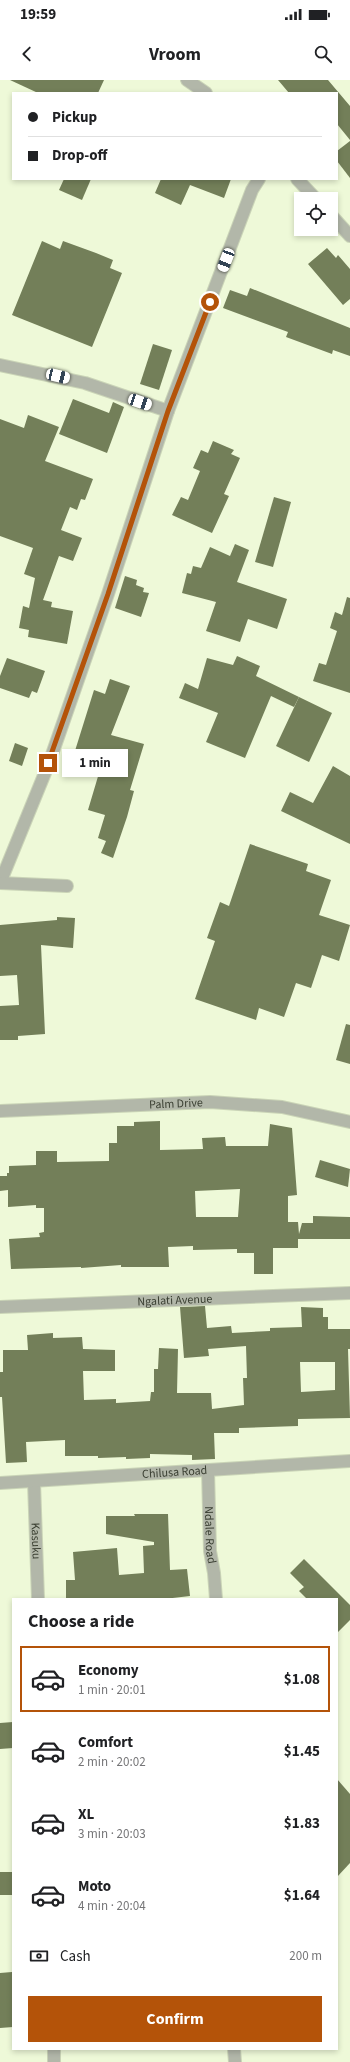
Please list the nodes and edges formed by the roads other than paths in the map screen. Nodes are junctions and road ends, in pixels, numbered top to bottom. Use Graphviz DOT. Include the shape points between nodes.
graph roads {
  1 [pos="187,80"];
  2 [pos="205,92"];
  3 [pos="258,180"];
  4 [pos="298,180"];
  5 [pos="309,192"];
  6 [pos="338,223"];
  7 [pos="350,236"];
  8 [pos="0,365"];
  9 [pos="168,411"];
  10 [pos="0,883"];
  11 [pos="67,886"];
  12 [pos="0,1111"];
  13 [pos="350,1122"];
  14 [pos="350,1293"];
  15 [pos="0,1307"];
  16 [pos="350,1461"];
  17 [pos="208,1470"];
  18 [pos="34,1482"];
  19 [pos="0,1483"];
  20 [pos="38,1598"];
  21 [pos="216,1598"];
  22 [pos="54,2050"];
  23 [pos="234,2050"];
  24 [pos="54,2062"];
  25 [pos="235,2062"];
  1 -- 2 [label="street"];
  3 -- 9 [label="street" via="252,190"];
  4 -- 5 [label="street"];
  6 -- 7 [label="street"];
  8 -- 9 [label="street" via="85,383"];
  9 -- 10 [label="street" via="76,686"];
  10 -- 11 [label="street"];
  12 -- 13 [label="street, Palm Drive" via="210,1102 282,1107"];
  14 -- 15 [label="street, Ngalati Avenue"];
  16 -- 17 [label="street, Chilusa Road"];
  17 -- 18 [label="street, Chilusa Road"];
  17 -- 21 [label="street, Ndale Road" via="210,1551"];
  18 -- 19 [label="street, Chilusa Road"];
  18 -- 20 [label="street, Kasuku"];
  22 -- 24 [label="street"];
  23 -- 25 [label="street"];
}
